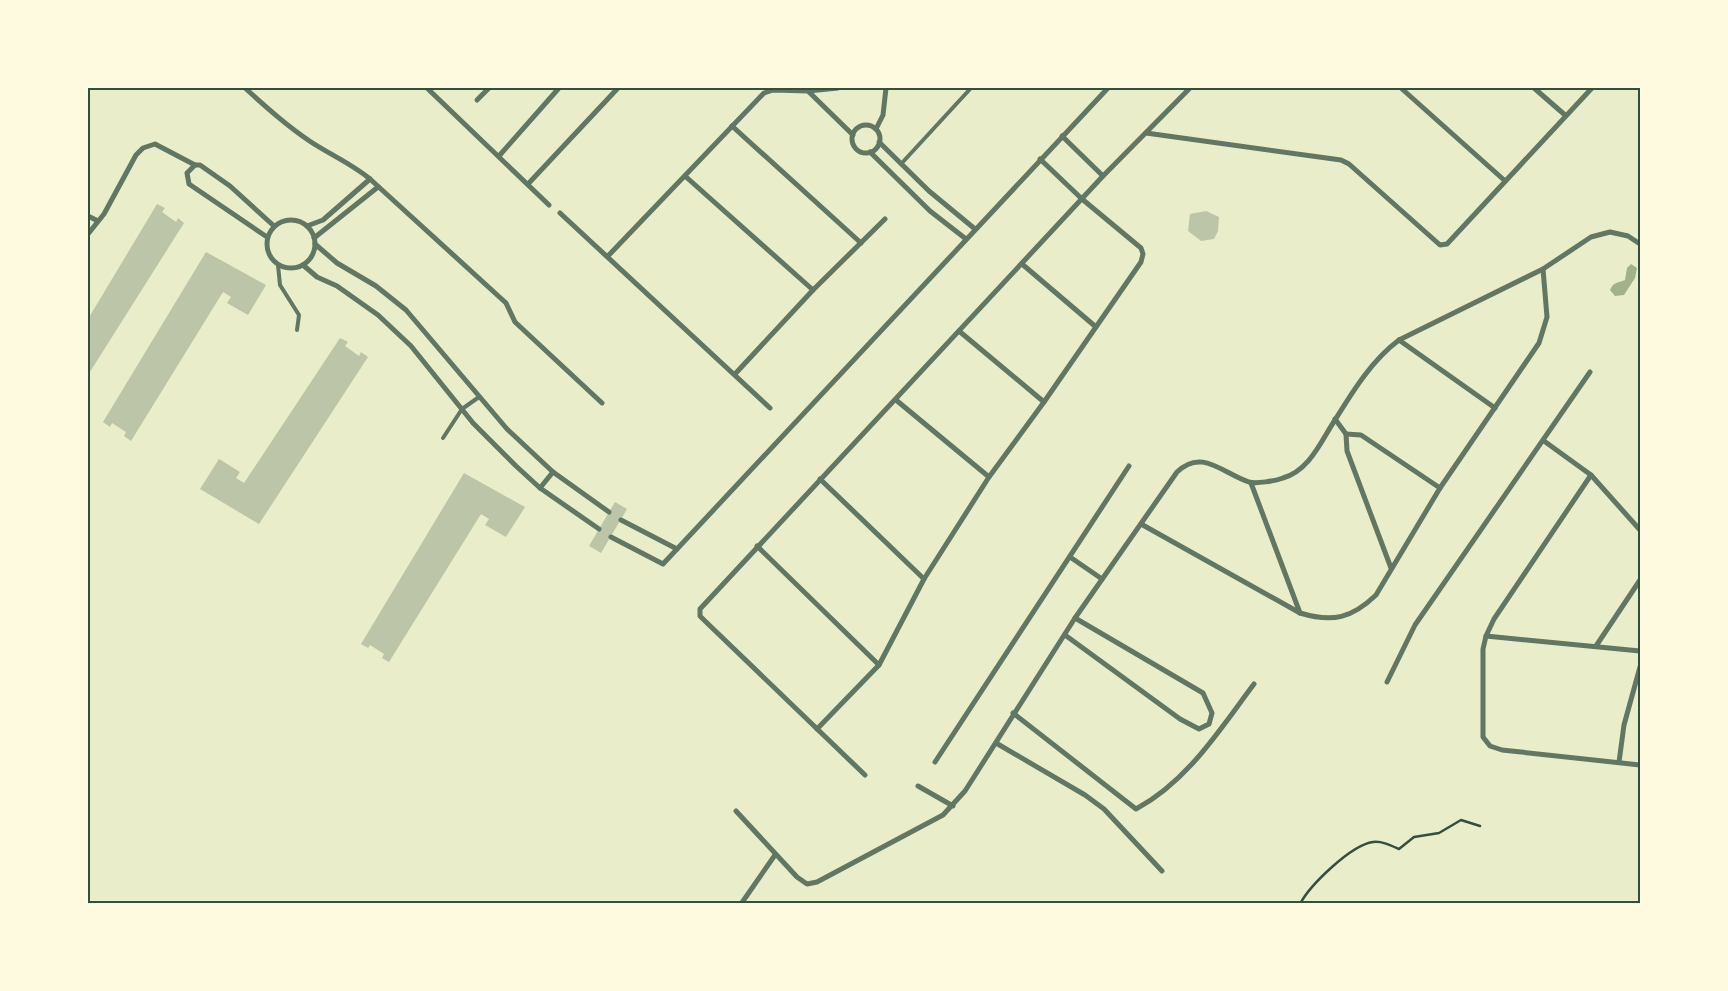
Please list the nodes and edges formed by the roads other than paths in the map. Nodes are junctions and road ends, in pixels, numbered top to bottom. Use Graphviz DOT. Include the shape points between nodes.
graph roads {
  1 [pos="245,88"];
  2 [pos="427,88"];
  3 [pos="489,88"];
  4 [pos="559,88"];
  5 [pos="618,88"];
  6 [pos="838,88"];
  7 [pos="886,88"];
  8 [pos="971,88"];
  9 [pos="1108,88"];
  10 [pos="1190,88"];
  11 [pos="1401,88"];
  12 [pos="1534,88"];
  13 [pos="1592,88"];
  14 [pos="808,91"];
  15 [pos="478,100"];
  16 [pos="1565,115"];
  17 [pos="732,126"];
  18 [pos="876,129"];
  19 [pos="1146,133"];
  20 [pos="853,135"];
  21 [pos="1062,136"];
  22 [pos="880,142"];
  23 [pos="870,152"];
  24 [pos="499,156"];
  25 [pos="1040,159"];
  26 [pos="900,164"];
  27 [pos="195,165"];
  28 [pos="685,176"];
  29 [pos="1103,176"];
  30 [pos="370,179"];
  31 [pos="1504,180"];
  32 [pos="528,184"];
  33 [pos="378,187"];
  34 [pos="1082,199"];
  35 [pos="549,205"];
  36 [pos="560,212"];
  37 [pos="88,216"];
  38 [pos="885,219"];
  39 [pos="98,221"];
  40 [pos="274,226"];
  41 [pos="307,226"];
  42 [pos="975,229"];
  43 [pos="88,234"];
  44 [pos="267,237"];
  45 [pos="966,239"];
  46 [pos="315,241"];
  47 [pos="862,243"];
  48 [pos="1640,244"];
  49 [pos="608,256"];
  50 [pos="1022,264"];
  51 [pos="278,265"];
  52 [pos="303,265"];
  53 [pos="1543,270"];
  54 [pos="813,290"];
  55 [pos="1096,327"];
  56 [pos="298,330"];
  57 [pos="959,331"];
  58 [pos="1399,340"];
  59 [pos="1590,372"];
  60 [pos="735,374"];
  61 [pos="479,397"];
  62 [pos="896,400"];
  63 [pos="1044,402"];
  64 [pos="602,403"];
  65 [pos="770,408"];
  66 [pos="1495,408"];
  67 [pos="462,410"];
  68 [pos="1335,419"];
  69 [pos="1346,434"];
  70 [pos="444,438"];
  71 [pos="1544,441"];
  72 [pos="1129,466"];
  73 [pos="553,472"];
  74 [pos="1591,475"];
  75 [pos="989,477"];
  76 [pos="820,479"];
  77 [pos="1251,483"];
  78 [pos="540,488"];
  79 [pos="1440,488"];
  80 [pos="609,512"];
  81 [pos="621,520"];
  82 [pos="1141,524"];
  83 [pos="599,530"];
  84 [pos="1640,530"];
  85 [pos="611,537"];
  86 [pos="757,546"];
  87 [pos="677,549"];
  88 [pos="1070,557"];
  89 [pos="1392,568"];
  90 [pos="924,579"];
  91 [pos="1102,579"];
  92 [pos="1640,580"];
  93 [pos="1300,614"];
  94 [pos="1075,618"];
  95 [pos="1065,635"];
  96 [pos="1486,636"];
  97 [pos="1596,646"];
  98 [pos="1640,651"];
  99 [pos="878,665"];
  100 [pos="1640,667"];
  101 [pos="1388,682"];
  102 [pos="1254,684"];
  103 [pos="1013,713"];
  104 [pos="817,729"];
  105 [pos="996,743"];
  106 [pos="935,762"];
  107 [pos="1619,762"];
  108 [pos="1640,764"];
  109 [pos="865,775"];
  110 [pos="918,786"];
  111 [pos="953,806"];
  112 [pos="736,811"];
  113 [pos="775,855"];
  114 [pos="1162,871"];
  115 [pos="741,904"];
  1 -- 30 [label="street" via="312,142 353,165"];
  2 -- 24 [label="street"];
  3 -- 15 [label="street"];
  4 -- 24 [label="street"];
  5 -- 32 [label="street"];
  6 -- 14 [label="street"];
  7 -- 18 [label="street" via="883,115"];
  8 -- 26 [label="lane"];
  9 -- 21 [label="street"];
  10 -- 19 [label="street"];
  11 -- 31 [label="street"];
  12 -- 16 [label="street"];
  13 -- 16 [label="street"];
  14 -- 17 [label="street" via="774,90 764,93"];
  14 -- 20 [label="street"];
  16 -- 31 [label="street"];
  17 -- 28 [label="street"];
  17 -- 47 [label="street"];
  18 -- 20 [label="street" via="862,126"];
  18 -- 22 [label="street"];
  19 -- 29 [label="street"];
  19 -- 31 [label="street" via="1341,160 1440,245 1446,244"];
  20 -- 23 [label="street" via="855,147 862,152"];
  21 -- 25 [label="street"];
  21 -- 29 [label="street"];
  22 -- 23 [label="street"];
  22 -- 26 [label="street"];
  23 -- 45 [label="street" via="930,212"];
  24 -- 32 [label="street"];
  25 -- 34 [label="street"];
  25 -- 42 [label="street"];
  26 -- 42 [label="street"];
  27 -- 39 [label="street" via="155,144 149,145 136,155"];
  27 -- 40 [label="street" via="200,165 230,186"];
  27 -- 44 [label="street" via="187,173 189,184"];
  28 -- 49 [label="street"];
  28 -- 54 [label="street"];
  29 -- 34 [label="street"];
  30 -- 33 [label="street"];
  30 -- 41 [label="street" via="323,220"];
  32 -- 35 [label="street"];
  33 -- 46 [label="street"];
  33 -- 64 [label="street" via="506,303 515,322"];
  34 -- 50 [label="street"];
  34 -- 55 [label="street" via="1143,254 1141,262"];
  36 -- 49 [label="street"];
  37 -- 39 [label="street"];
  38 -- 47 [label="street"];
  39 -- 43 [label="street"];
  40 -- 41 [label="street" via="292,220"];
  40 -- 44 [label="street"];
  41 -- 46 [label="street"];
  42 -- 45 [label="street"];
  44 -- 51 [label="street" via="269,256"];
  45 -- 87 [label="street"];
  46 -- 52 [label="street" via="312,256"];
  46 -- 61 [label="street" via="337,263 376,286 406,310"];
  47 -- 54 [label="street"];
  48 -- 53 [label="street" via="1628,236 1610,232 1591,237"];
  49 -- 60 [label="street"];
  50 -- 55 [label="street"];
  50 -- 57 [label="street"];
  51 -- 52 [label="street" via="290,269"];
  51 -- 56 [label="lane" via="280,285 299,314"];
  52 -- 67 [label="street" via="384,320 411,346"];
  53 -- 58 [label="street"];
  53 -- 66 [label="street" via="1548,305 1545,329"];
  54 -- 60 [label="street"];
  55 -- 63 [label="street"];
  57 -- 62 [label="street"];
  57 -- 63 [label="street"];
  58 -- 66 [label="street"];
  58 -- 68 [label="street" via="1384,350"];
  59 -- 71 [label="street"];
  60 -- 65 [label="street"];
  61 -- 67 [label="lane"];
  61 -- 73 [label="street" via="507,429"];
  62 -- 75 [label="street"];
  62 -- 76 [label="street"];
  63 -- 75 [label="street"];
  66 -- 79 [label="street"];
  67 -- 70 [label="lane"];
  67 -- 78 [label="street"];
  68 -- 69 [label="street"];
  68 -- 77 [label="street" via="1314,454 1300,469 1283,478"];
  69 -- 79 [label="street" via="1360,435"];
  69 -- 89 [label="street" via="1347,451"];
  71 -- 74 [label="street"];
  71 -- 101 [label="street" via="1415,625"];
  72 -- 88 [label="street"];
  73 -- 78 [label="street"];
  73 -- 80 [label="street"];
  74 -- 84 [label="street"];
  74 -- 96 [label="street" via="1494,619"];
  75 -- 90 [label="street"];
  76 -- 86 [label="street"];
  76 -- 90 [label="street"];
  77 -- 82 [label="street" via="1210,464 1197,460 1186,463"];
  77 -- 93 [label="street"];
  78 -- 83 [label="street"];
  79 -- 89 [label="street"];
  81 -- 87 [label="street"];
  82 -- 91 [label="street"];
  82 -- 93 [label="street"];
  85 -- 87 [label="street" via="664,564"];
  86 -- 99 [label="street"];
  86 -- 104 [label="street" via="700,609 700,616"];
  88 -- 91 [label="street"];
  88 -- 106 [label="street"];
  89 -- 93 [label="street" via="1376,595 1350,615 1318,618"];
  90 -- 99 [label="street"];
  91 -- 94 [label="street"];
  92 -- 97 [label="street"];
  94 -- 95 [label="street"];
  94 -- 95 [label="street" via="1203,693 1212,713 1209,724 1199,729 1180,719"];
  95 -- 103 [label="street"];
  96 -- 97 [label="street"];
  96 -- 107 [label="street" via="1482,727 1490,746"];
  97 -- 98 [label="street"];
  99 -- 104 [label="street"];
  100 -- 107 [label="street" via="1624,725"];
  102 -- 103 [label="street" via="1198,758 1173,784 1136,808"];
  103 -- 105 [label="street"];
  104 -- 109 [label="street"];
  105 -- 111 [label="street"];
  105 -- 114 [label="street" via="1104,809"];
  107 -- 108 [label="street"];
  110 -- 111 [label="street"];
  111 -- 113 [label="street" via="930,824 817,882 807,884 797,878"];
  112 -- 113 [label="street"];
  113 -- 115 [label="street"];
}
